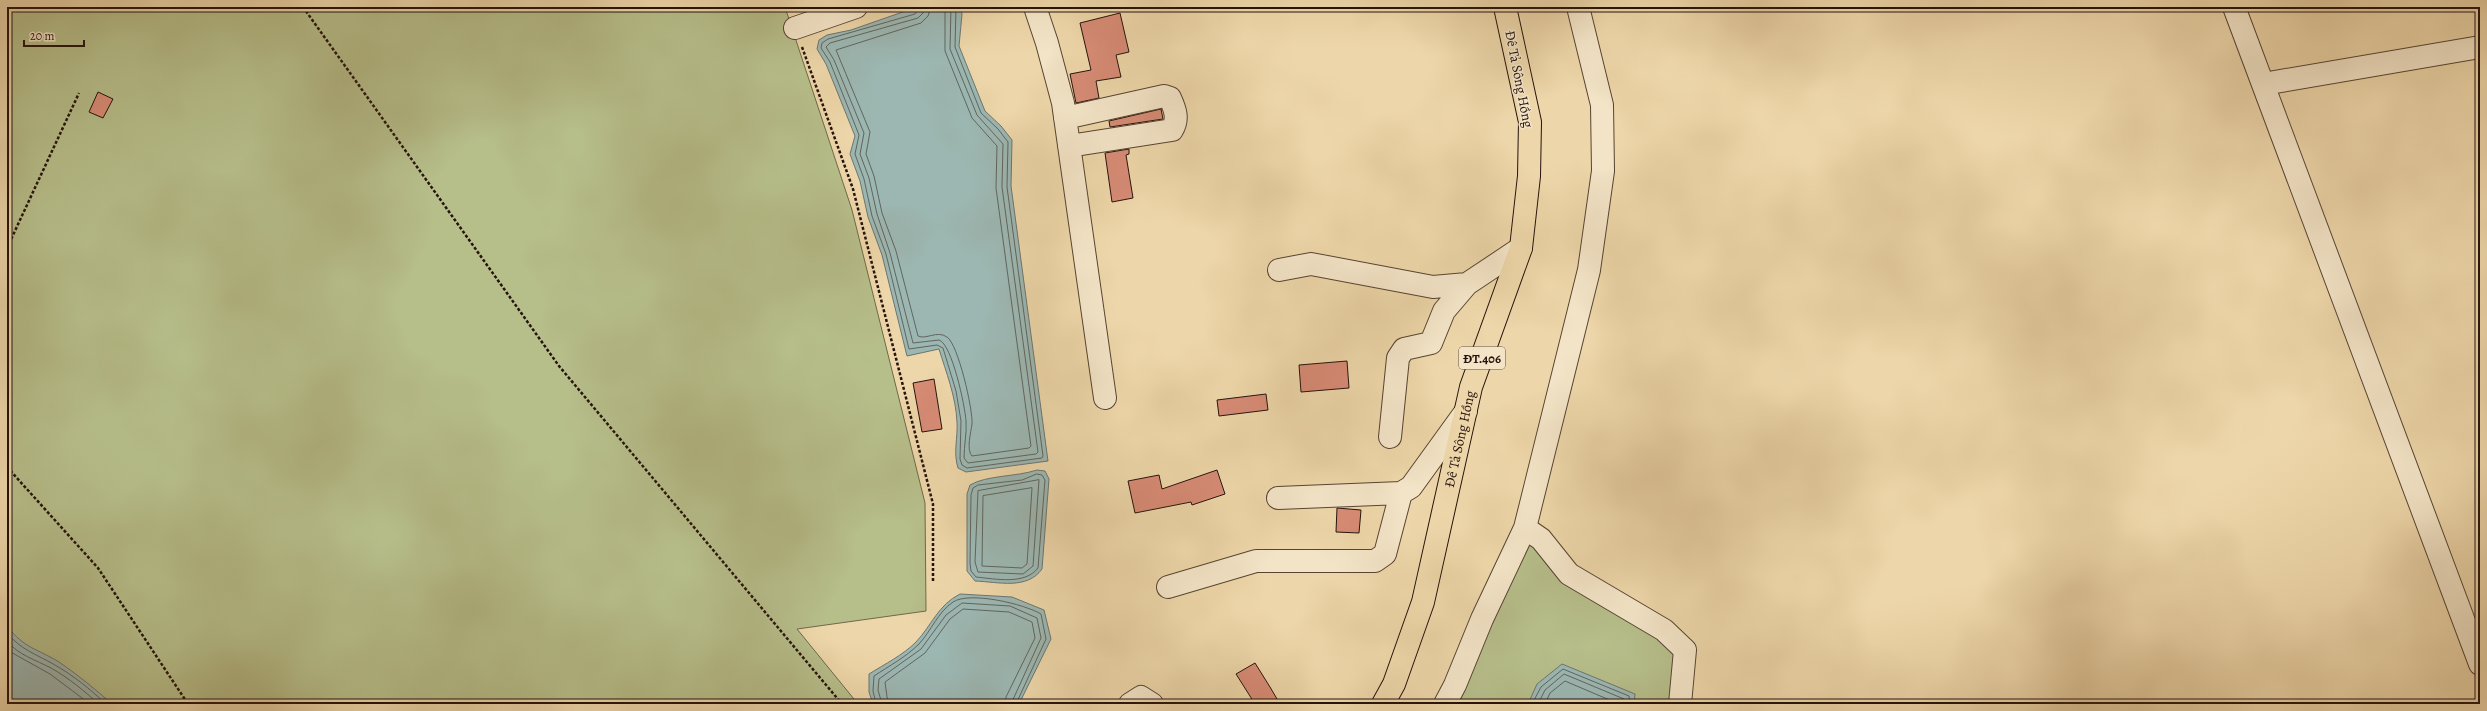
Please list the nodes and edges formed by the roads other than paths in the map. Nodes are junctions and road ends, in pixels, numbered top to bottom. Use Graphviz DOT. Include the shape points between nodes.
graph roads {
  1 [pos="856,7"];
  2 [pos="1035,7"];
  3 [pos="1505,7"];
  4 [pos="1578,7"];
  5 [pos="2234,7"];
  6 [pos="795,28"];
  7 [pos="2480,47"];
  8 [pos="2263,84"];
  9 [pos="1065,118"];
  10 [pos="1069,146"];
  11 [pos="1521,248"];
  12 [pos="1279,270"];
  13 [pos="1467,284"];
  14 [pos="1105,398"];
  15 [pos="1466,411"];
  16 [pos="1390,438"];
  17 [pos="1401,493"];
  18 [pos="1278,498"];
  19 [pos="1525,528"];
  20 [pos="1168,587"];
  21 [pos="2480,664"];
  22 [pos="1130,704"];
  23 [pos="1152,704"];
  24 [pos="1383,704"];
  25 [pos="1445,704"];
  26 [pos="1680,704"];
  1 -- 6 [label="street"];
  2 -- 9 [label="street" via="1047,42"];
  3 -- 11 [label="main road, Đê Tả Sông Hồng / ĐT.406" via="1530,122 1529,176"];
  4 -- 19 [label="street" via="1602,105 1603,171 1589,270"];
  5 -- 8 [label="street"];
  7 -- 8 [label="street"];
  8 -- 21 [label="street"];
  9 -- 10 [label="street"];
  9 -- 10 [label="street" via="1164,96 1170,98 1175,110 1176,123 1172,130"];
  10 -- 14 [label="street"];
  11 -- 13 [label="street"];
  11 -- 15 [label="main road, Đê Tả Sông Hồng / ĐT.406" via="1471,387"];
  12 -- 13 [label="street" via="1311,264 1433,287"];
  13 -- 16 [label="street" via="1444,311 1431,343 1404,349 1398,358"];
  15 -- 17 [label="street" via="1411,487"];
  15 -- 24 [label="main road, Đê Tả Sông Hồng / ĐT.406" via="1422,602 1394,684"];
  17 -- 18 [label="street"];
  17 -- 20 [label="street" via="1385,554 1375,561 1256,561"];
  19 -- 25 [label="street" via="1482,619 1456,685"];
  19 -- 26 [label="street" via="1541,538 1569,574 1664,630 1685,650"];
  22 -- 23 [label="street" via="1141,697"];
}
